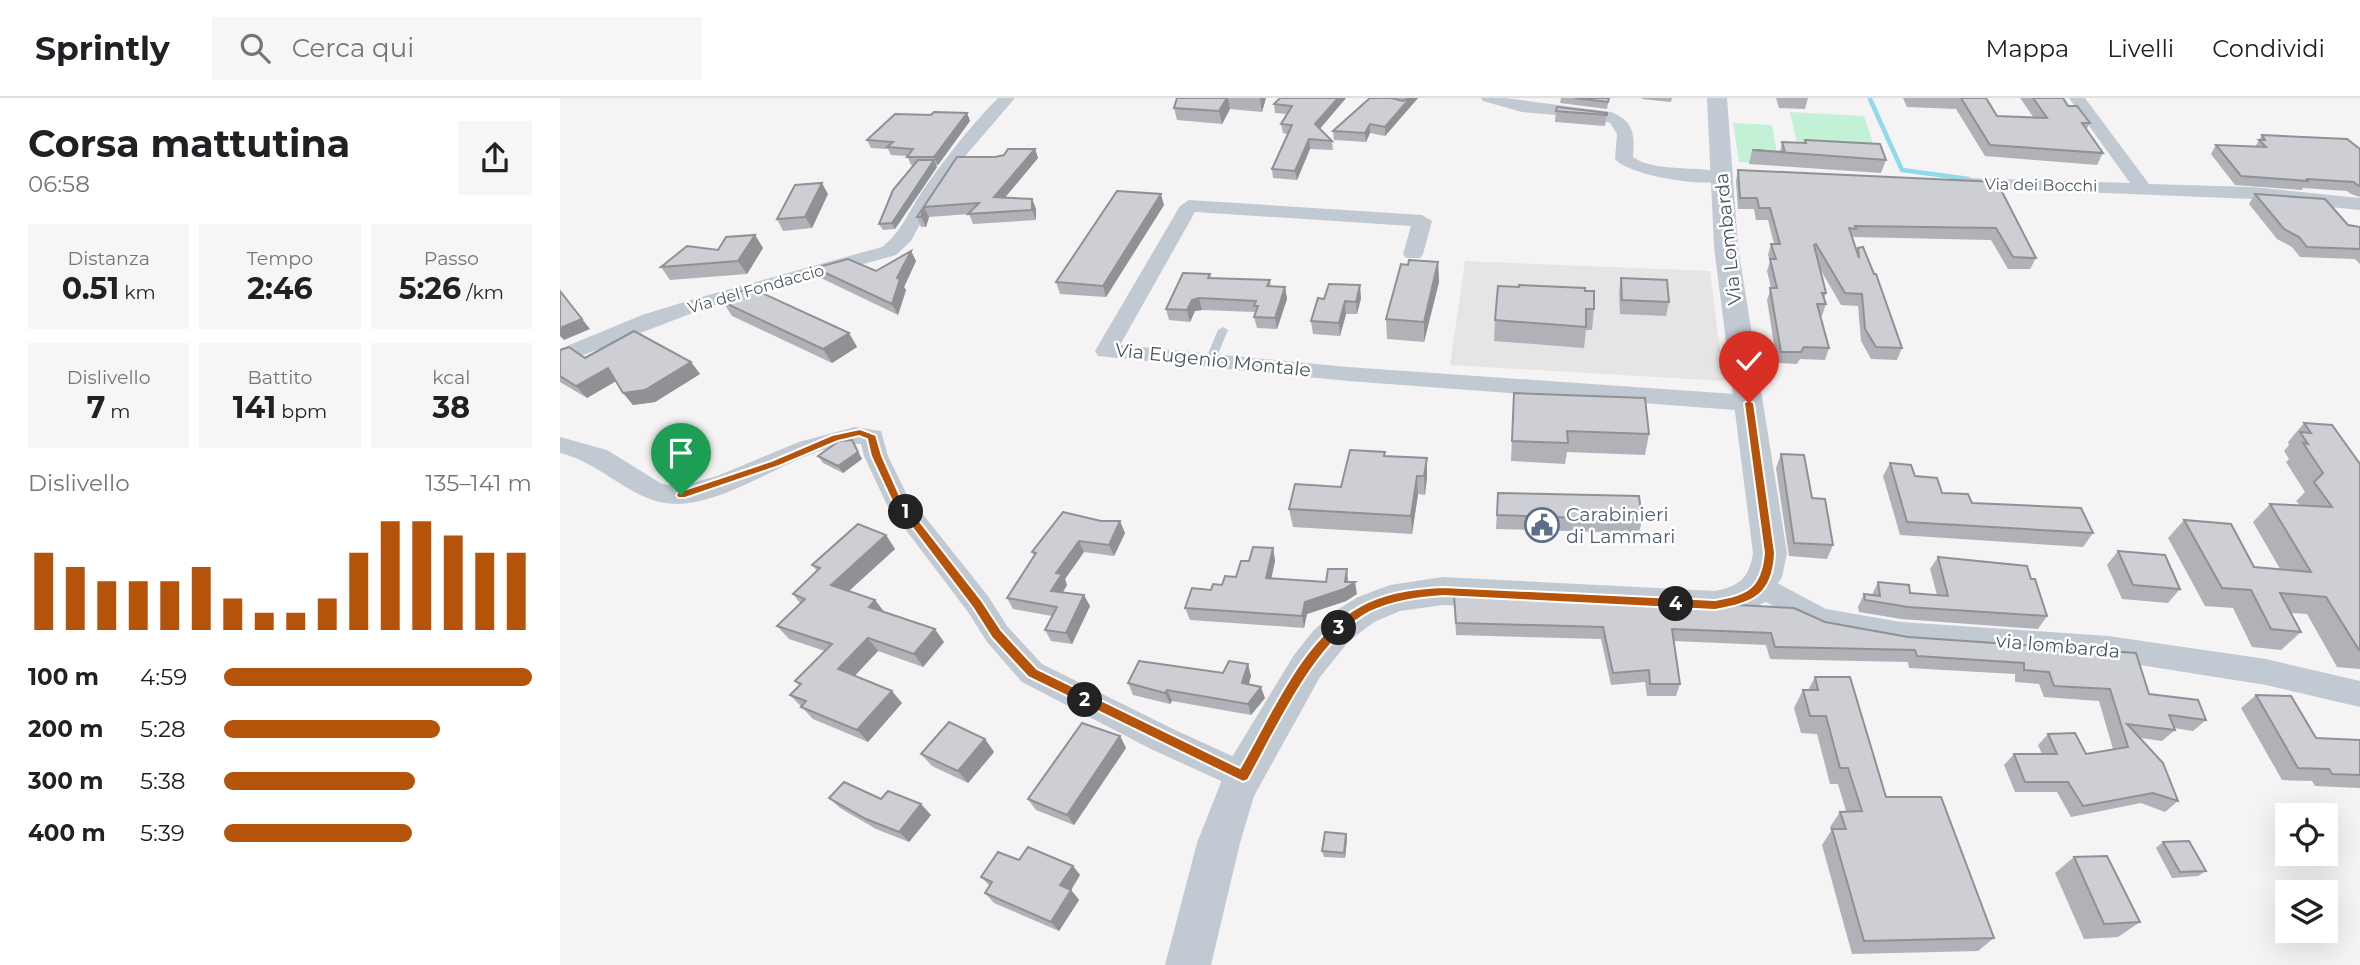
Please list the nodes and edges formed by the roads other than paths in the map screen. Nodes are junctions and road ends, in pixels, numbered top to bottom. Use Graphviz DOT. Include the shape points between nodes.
graph roads {
  1 [pos="1007,98"];
  2 [pos="1489,98"];
  3 [pos="1717,98"];
  4 [pos="2077,98"];
  5 [pos="1729,174"];
  6 [pos="1948,183"];
  7 [pos="2142,187"];
  8 [pos="2360,204"];
  9 [pos="1413,254"];
  10 [pos="1223,330"];
  11 [pos="560,357"];
  12 [pos="1210,361"];
  13 [pos="1749,403"];
  14 [pos="560,445"];
  15 [pos="1762,586"];
  16 [pos="2360,694"];
  17 [pos="1243,776"];
  18 [pos="1188,965"];
  1 -- 11 [label="street, Via del Fondaccio" via="974,133 919,210 901,244 889,251 701,303"];
  2 -- 5 [label="street" via="1522,107 1613,118 1626,134 1624,159 1643,170"];
  3 -- 5 [label="street, Via Lombarda"];
  4 -- 7 [label="street"];
  5 -- 13 [label="street, Via Lombarda" via="1726,247"];
  6 -- 7 [label="street, Via dei Bocchi"];
  7 -- 8 [label="street, Via dei Bocchi"];
  9 -- 12 [label="street, Via Eugenio Montale" via="1422,221 1189,206 1106,351"];
  10 -- 12 [label="lane"];
  12 -- 13 [label="street, Via Eugenio Montale"];
  13 -- 15 [label="street, Via Lombarda" via="1770,553"];
  14 -- 17 [label="street" via="587,451 657,493 681,495 836,438 860,433 872,437 896,498 996,634 1032,673"];
  15 -- 16 [label="street, via lombarda" via="1820,621 1901,634 2108,648 2266,673"];
  15 -- 17 [label="street" via="1743,600 1715,605 1443,592 1411,593 1383,602 1356,615 1327,639 1300,676"];
  17 -- 18 [label="street" via="1228,815"];
}
